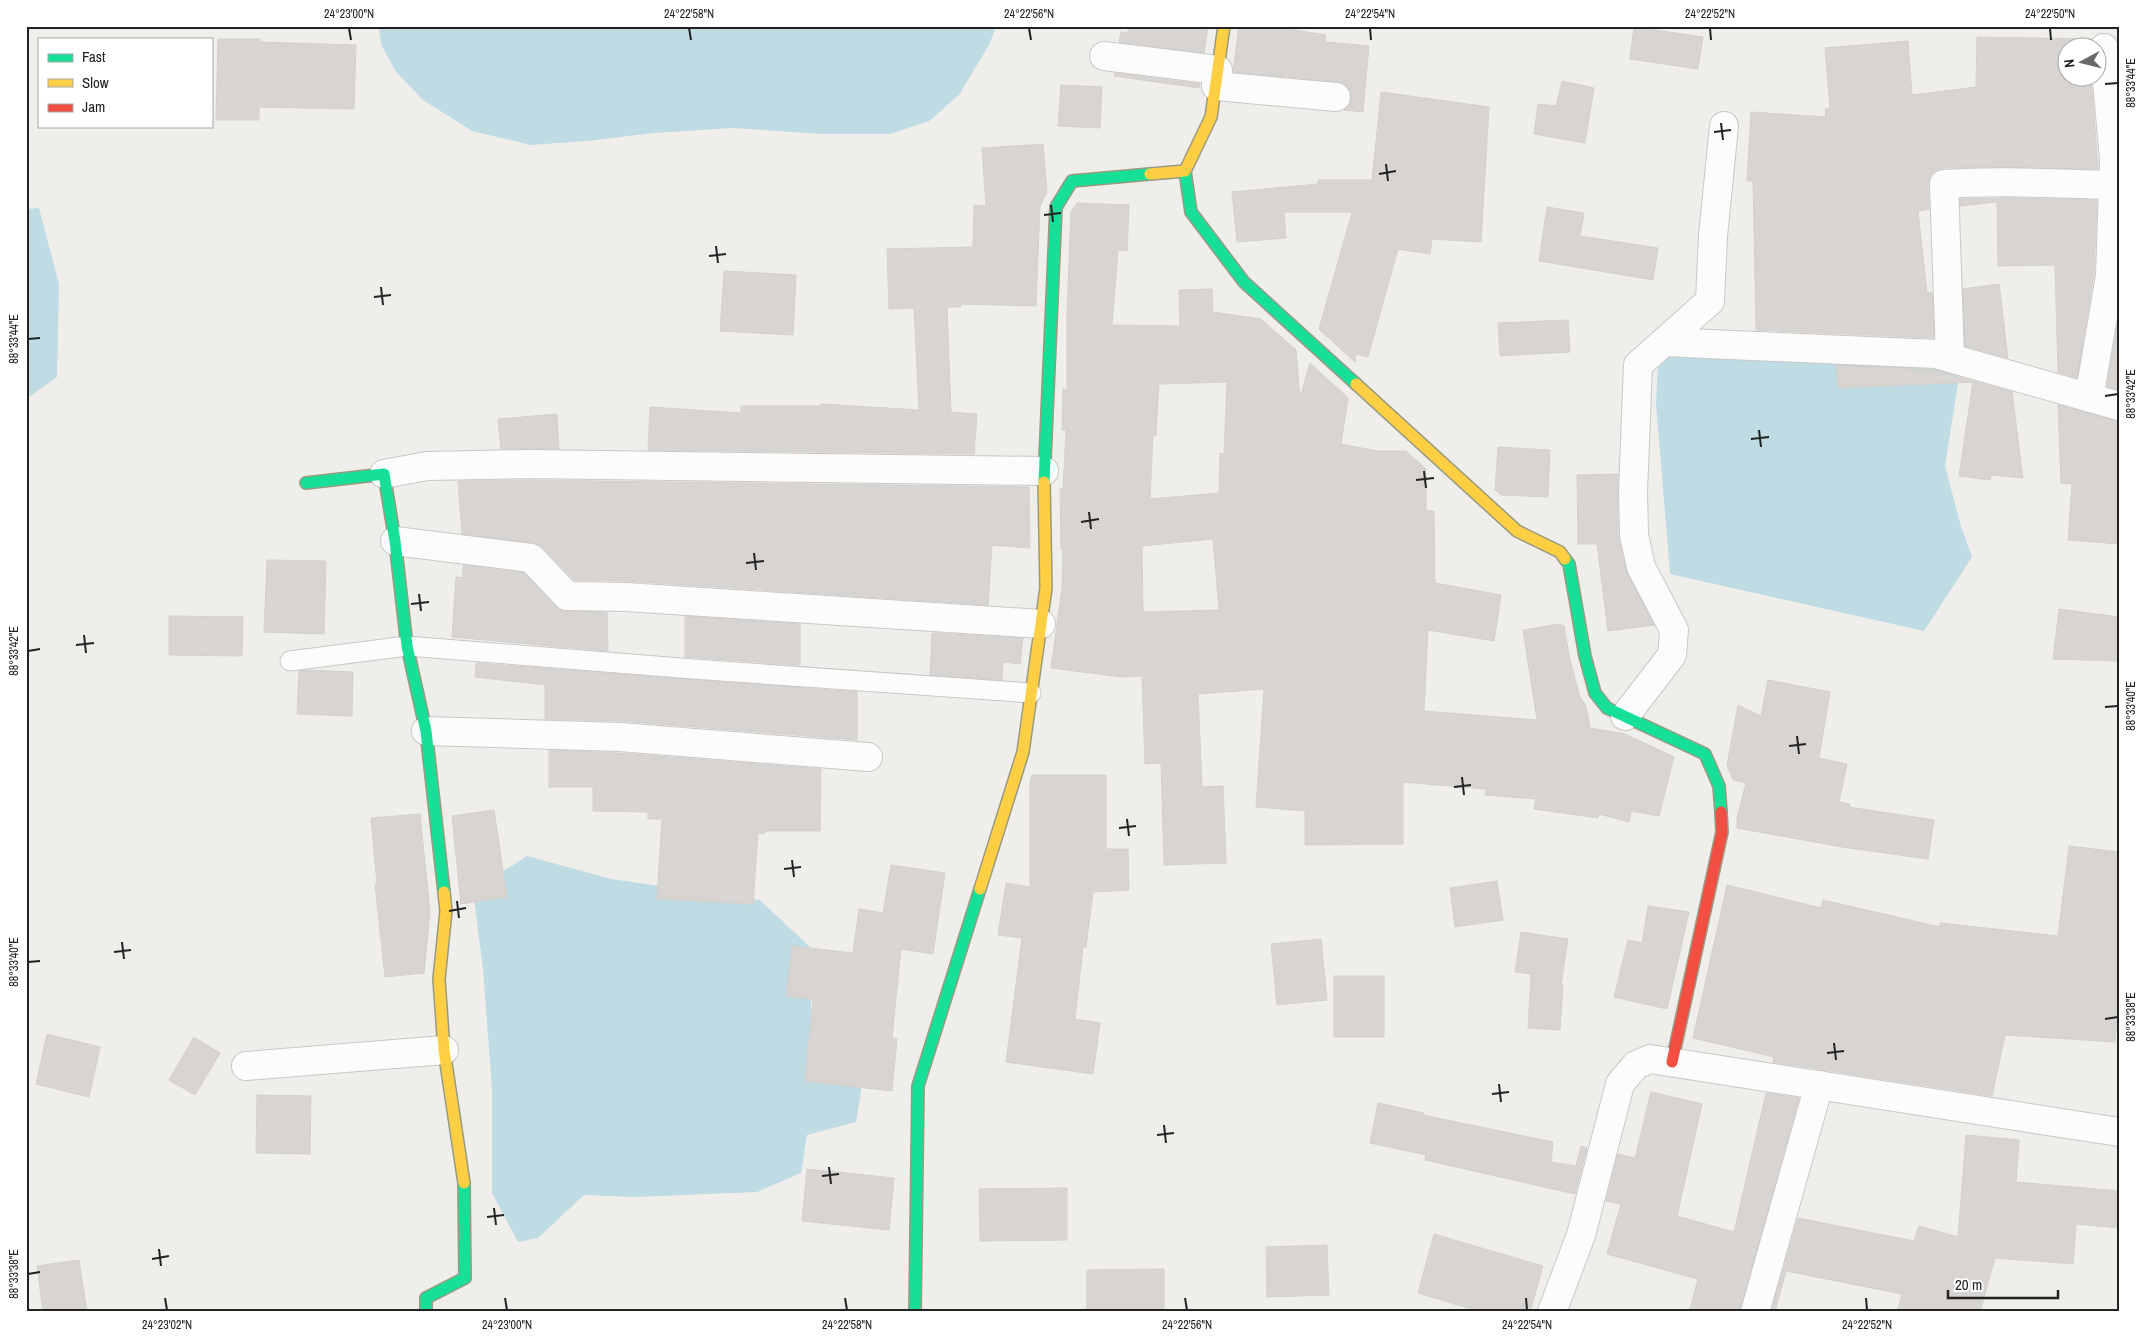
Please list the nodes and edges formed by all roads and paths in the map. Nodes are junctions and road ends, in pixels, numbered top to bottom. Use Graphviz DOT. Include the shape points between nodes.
graph roads {
  1 [pos="1224,26"];
  2 [pos="1104,56"];
  3 [pos="1217,78"];
  4 [pos="2108,88"];
  5 [pos="1336,97"];
  6 [pos="1724,126"];
  7 [pos="1185,171"];
  8 [pos="2116,185"];
  9 [pos="1664,342"];
  10 [pos="1950,358"];
  11 [pos="2089,398"];
  12 [pos="2119,406"];
  13 [pos="1044,471"];
  14 [pos="384,474"];
  15 [pos="306,483"];
  16 [pos="395,541"];
  17 [pos="1041,624"];
  18 [pos="407,646"];
  19 [pos="290,661"];
  20 [pos="1031,693"];
  21 [pos="1625,716"];
  22 [pos="426,731"];
  23 [pos="868,757"];
  24 [pos="444,1050"];
  25 [pos="1672,1062"];
  26 [pos="246,1066"];
  27 [pos="1819,1086"];
  28 [pos="2119,1132"];
  29 [pos="426,1312"];
  30 [pos="915,1312"];
  31 [pos="1552,1312"];
  32 [pos="1755,1312"];
  1 -- 3 [label="street"];
  2 -- 3 [label="street"];
  3 -- 5 [label="street"];
  3 -- 7 [label="street" via="1211,117"];
  4 -- 8 [label="street"];
  6 -- 9 [label="street" via="1712,236 1710,301"];
  7 -- 13 [label="street" via="1072,180 1056,207"];
  7 -- 21 [label="street" via="1191,212 1244,282 1517,531 1560,552 1568,564 1585,656 1596,693 1607,708"];
  8 -- 10 [label="street" via="2007,181 1944,184"];
  8 -- 11 [label="street" via="2110,276"];
  9 -- 10 [label="street" via="1936,354"];
  9 -- 21 [label="street" via="1638,365 1634,535 1641,568 1674,630 1672,655"];
  10 -- 11 [label="street"];
  11 -- 12 [label="street"];
  13 -- 14 [label="street" via="529,464 427,466"];
  13 -- 17 [label="street" via="1046,588"];
  14 -- 15 [label="street"];
  14 -- 16 [label="street"];
  16 -- 17 [label="street" via="531,558 568,596"];
  16 -- 18 [label="street"];
  17 -- 20 [label="street"];
  18 -- 19 [label="lane"];
  18 -- 20 [label="lane"];
  18 -- 22 [label="street"];
  20 -- 30 [label="street" via="1023,752 918,1086"];
  21 -- 25 [label="street" via="1705,754 1719,786 1722,832"];
  22 -- 23 [label="street" via="620,737"];
  22 -- 24 [label="street" via="446,911 439,979"];
  24 -- 26 [label="street"];
  24 -- 29 [label="street" via="464,1188 465,1278 426,1298"];
  25 -- 27 [label="street"];
  25 -- 31 [label="street" via="1650,1059 1636,1065 1620,1084 1581,1235"];
  27 -- 28 [label="street"];
  27 -- 32 [label="street"];
}
